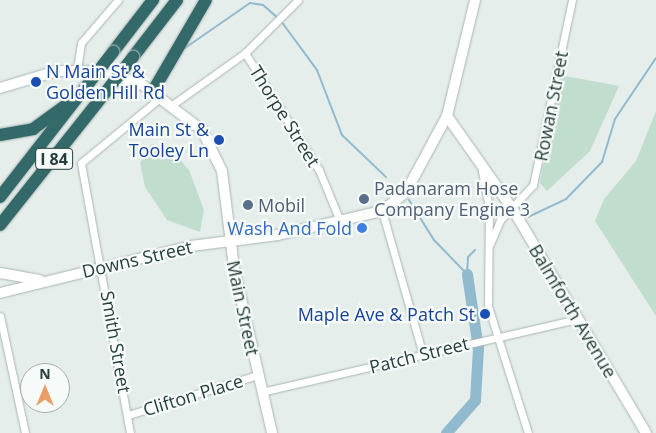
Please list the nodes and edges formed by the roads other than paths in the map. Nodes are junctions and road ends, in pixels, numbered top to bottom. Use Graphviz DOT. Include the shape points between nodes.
graph roads {
  1 [pos="118,0"];
  2 [pos="153,0"];
  3 [pos="177,0"];
  4 [pos="206,0"];
  5 [pos="298,0"];
  6 [pos="475,0"];
  7 [pos="572,0"];
  8 [pos="245,53"];
  9 [pos="77,69"];
  10 [pos="3,86"];
  11 [pos="85,88"];
  12 [pos="157,94"];
  13 [pos="172,105"];
  14 [pos="447,116"];
  15 [pos="0,135"];
  16 [pos="478,161"];
  17 [pos="0,196"];
  18 [pos="512,208"];
  19 [pos="382,211"];
  20 [pos="340,221"];
  21 [pos="0,225"];
  22 [pos="230,242"];
  23 [pos="486,256"];
  24 [pos="103,268"];
  25 [pos="0,273"];
  26 [pos="46,280"];
  27 [pos="0,293"];
  28 [pos="0,316"];
  29 [pos="577,319"];
  30 [pos="497,337"];
  31 [pos="423,355"];
  32 [pos="257,375"];
  33 [pos="262,392"];
  34 [pos="128,415"];
  35 [pos="25,433"];
  36 [pos="130,433"];
  37 [pos="272,433"];
  38 [pos="528,433"];
  39 [pos="646,433"];
  1 -- 9 [label="street" via="81,42"];
  2 -- 11 [label="highway, I 84, bridge"];
  3 -- 21 [label="highway, I 84, bridge"];
  4 -- 12 [label="highway"];
  5 -- 8 [label="street, Thorpe Street"];
  6 -- 14 [label="main road"];
  7 -- 18 [label="street, Rowan Street" via="538,170 529,192"];
  8 -- 13 [label="street"];
  8 -- 20 [label="street, Thorpe Street" via="320,170"];
  9 -- 10 [label="main road"];
  9 -- 12 [label="main road, Main Street" via="129,80"];
  11 -- 15 [label="highway" via="38,126"];
  11 -- 17 [label="highway, I 84"];
  12 -- 13 [label="main road, Main Street"];
  12 -- 24 [label="street, Smith Street" via="81,163"];
  13 -- 22 [label="main road, Main Street" via="202,130 216,152"];
  14 -- 16 [label="main road, Balmforth Avenue"];
  14 -- 19 [label="main road" via="411,184"];
  16 -- 18 [label="main road, Balmforth Avenue"];
  16 -- 23 [label="street, Rowan Street" via="489,206"];
  18 -- 23 [label="street, Rowan Street" via="493,233"];
  18 -- 29 [label="main road, Balmforth Avenue"];
  19 -- 20 [label="main road, Downs Street"];
  19 -- 31 [label="street"];
  20 -- 22 [label="main road, Downs Street"];
  22 -- 24 [label="main road, Downs Street"];
  22 -- 32 [label="main road, Main Street"];
  23 -- 30 [label="street, Rowan Street" via="488,306"];
  24 -- 26 [label="main road, Downs Street"];
  24 -- 34 [label="street, Smith Street"];
  25 -- 26 [label="main road, Downs Street"];
  26 -- 27 [label="main road, Downs Street"];
  28 -- 35 [label="street"];
  29 -- 30 [label="street, Patch Street"];
  29 -- 39 [label="main road, Balmforth Avenue"];
  30 -- 31 [label="street, Patch Street"];
  30 -- 38 [label="street, Rowan Street"];
  31 -- 33 [label="street, Patch Street"];
  32 -- 33 [label="main road, Main Street"];
  32 -- 34 [label="street, Clifton Place"];
  33 -- 37 [label="main road, Main Street"];
  34 -- 36 [label="street, Smith Street"];
}
